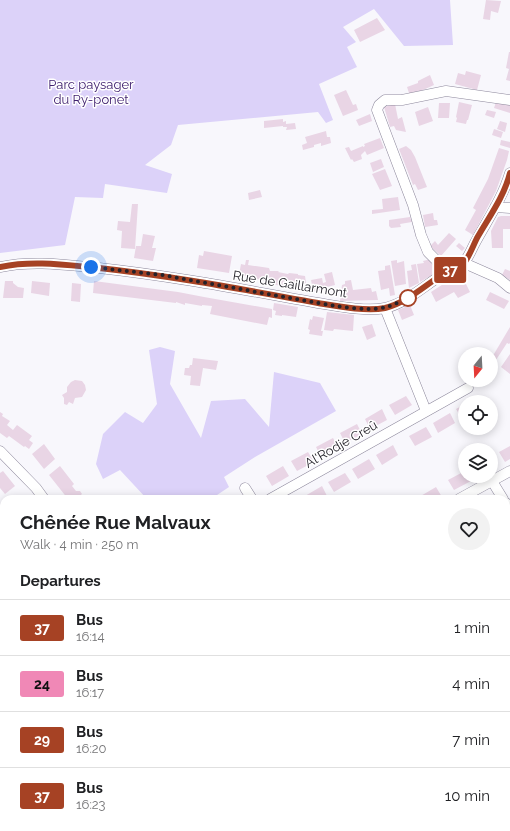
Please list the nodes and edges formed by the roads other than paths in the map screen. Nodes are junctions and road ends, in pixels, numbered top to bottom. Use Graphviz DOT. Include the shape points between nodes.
graph roads {
  1 [pos="510,100"];
  2 [pos="510,173"];
  3 [pos="495,207"];
  4 [pos="510,208"];
  5 [pos="464,263"];
  6 [pos="0,267"];
  7 [pos="447,271"];
  8 [pos="510,288"];
  9 [pos="385,308"];
  10 [pos="468,388"];
  11 [pos="426,411"];
  12 [pos="0,451"];
  13 [pos="510,471"];
  14 [pos="498,478"];
  15 [pos="488,483"];
  16 [pos="493,483"];
  17 [pos="245,488"];
  18 [pos="41,495"];
  19 [pos="249,495"];
  20 [pos="277,495"];
  21 [pos="466,495"];
  22 [pos="501,495"];
  1 -- 7 [label="street" via="446,91 402,100 386,100 377,110 428,252"];
  2 -- 3 [label="street"];
  3 -- 4 [label="street"];
  3 -- 5 [label="street"];
  5 -- 7 [label="street, Rue de Gaillarmont"];
  5 -- 8 [label="street" via="498,278"];
  6 -- 9 [label="street, Rue de Gaillarmont" via="32,262 162,275 344,307"];
  7 -- 9 [label="street, Rue de Gaillarmont" via="422,289"];
  9 -- 11 [label="street"];
  10 -- 11 [label="street, Al'Rodje Creû"];
  11 -- 20 [label="street, Al'Rodje Creû"];
  12 -- 18 [label="street"];
  13 -- 14 [label="street"];
  15 -- 21 [label="street"];
  16 -- 22 [label="street"];
  17 -- 19 [label="street"];
}
